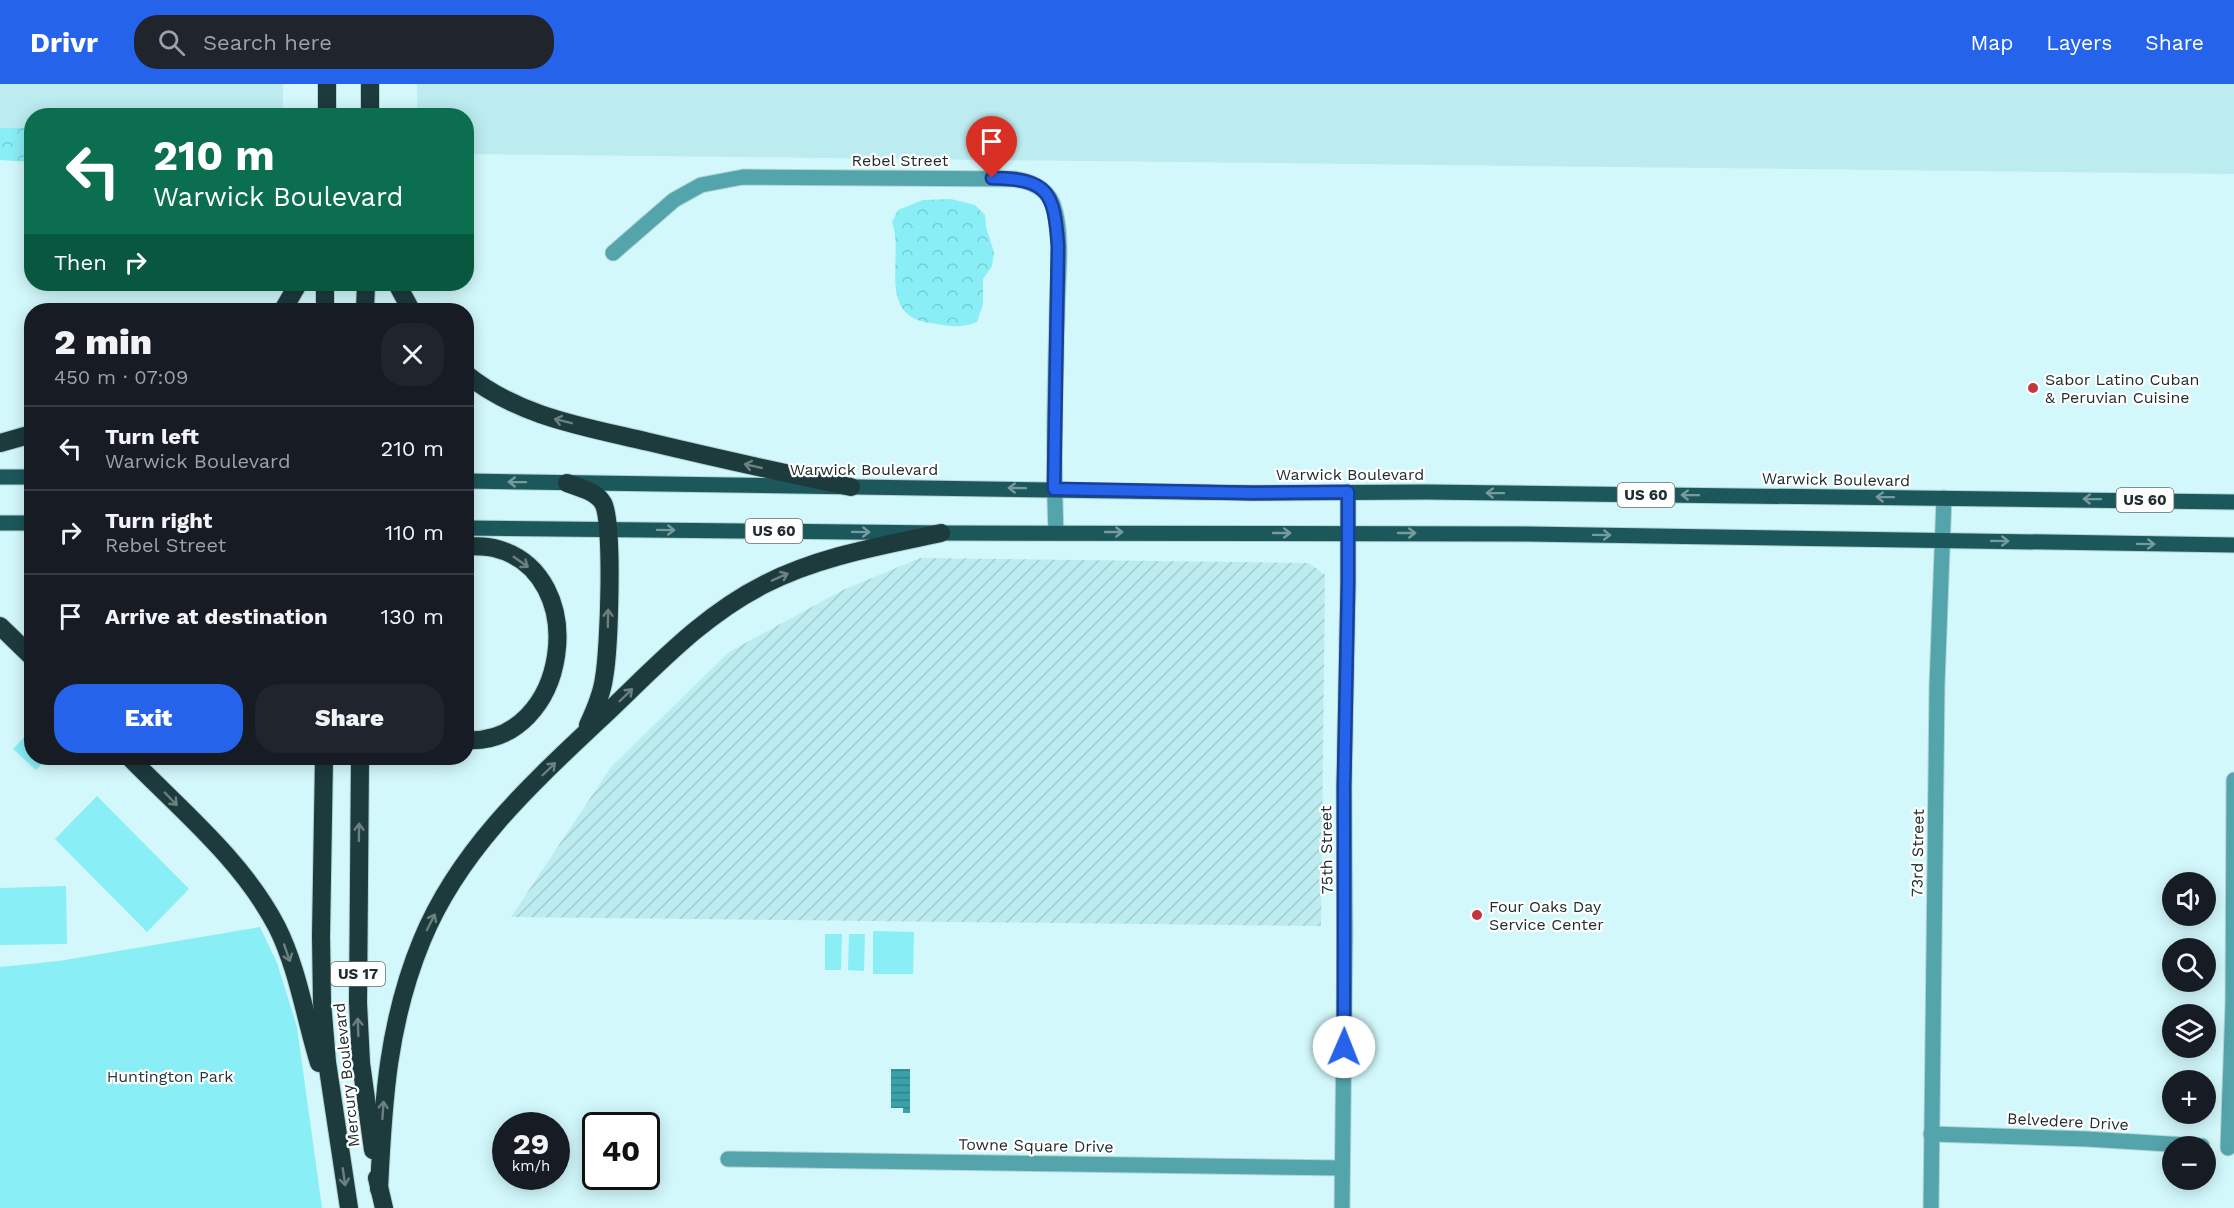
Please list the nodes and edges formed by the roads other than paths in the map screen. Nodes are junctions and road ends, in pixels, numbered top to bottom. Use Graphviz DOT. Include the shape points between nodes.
graph roads {
  1 [pos="327,84"];
  2 [pos="370,84"];
  3 [pos="327,108"];
  4 [pos="370,108"];
  5 [pos="613,253"];
  6 [pos="474,380"];
  7 [pos="24,436"];
  8 [pos="0,443"];
  9 [pos="0,477"];
  10 [pos="24,477"];
  11 [pos="474,481"];
  12 [pos="567,483"];
  13 [pos="851,488"];
  14 [pos="1054,489"];
  15 [pos="1348,492"];
  16 [pos="1944,498"];
  17 [pos="2234,502"];
  18 [pos="0,523"];
  19 [pos="24,523"];
  20 [pos="474,528"];
  21 [pos="608,529"];
  22 [pos="1056,532"];
  23 [pos="1348,532"];
  24 [pos="941,533"];
  25 [pos="1941,541"];
  26 [pos="2234,545"];
  27 [pos="474,547"];
  28 [pos="0,626"];
  29 [pos="24,649"];
  30 [pos="584,735"];
  31 [pos="474,740"];
  32 [pos="137,765"];
  33 [pos="324,765"];
  34 [pos="360,765"];
  35 [pos="2234,780"];
  36 [pos="333,1105"];
  37 [pos="1931,1134"];
  38 [pos="2162,1143"];
  39 [pos="2216,1147"];
  40 [pos="2231,1148"];
  41 [pos="728,1159"];
  42 [pos="1342,1168"];
  43 [pos="379,1189"];
  44 [pos="349,1208"];
  45 [pos="384,1208"];
  46 [pos="1342,1208"];
  47 [pos="1931,1208"];
  1 -- 3 [label="highway"];
  2 -- 4 [label="highway"];
  5 -- 14 [label="street, Rebel Street" via="674,200 701,185 722,181 755,177 1029,181 1050,198 1058,246"];
  13 -- 6 [label="highway, one-way" via="558,421 509,402"];
  7 -- 8 [label="highway"];
  9 -- 10 [label="main road"];
  12 -- 11 [label="main road, Warwick Boulevard / US 60, one-way"];
  12 -- 13 [label="main road, Warwick Boulevard / US 60"];
  12 -- 21 [label="highway" via="601,500"];
  14 -- 13 [label="main road, Warwick Boulevard / US 60, one-way"];
  14 -- 15 [label="main road, Warwick Boulevard / US 60"];
  14 -- 22 [label="street, Rebel Street"];
  16 -- 15 [label="main road, Warwick Boulevard / US 60, one-way"];
  15 -- 23 [label="street, 75th Street"];
  17 -- 16 [label="main road, Warwick Boulevard / US 60, one-way"];
  16 -- 25 [label="street, 73rd Street"];
  18 -- 19 [label="main road"];
  20 -- 21 [label="main road, US 60"];
  21 -- 24 [label="main road, US 60, one-way"];
  30 -- 21 [label="highway, one-way" via="604,678"];
  22 -- 23 [label="main road, US 60, one-way"];
  22 -- 24 [label="main road, US 60"];
  23 -- 25 [label="main road, US 60, one-way"];
  23 -- 42 [label="street, 75th Street"];
  30 -- 24 [label="highway, one-way" via="705,621 738,599 805,566"];
  25 -- 26 [label="main road, US 60, one-way"];
  25 -- 37 [label="street, 73rd Street"];
  27 -- 31 [label="highway, one-way" via="495,548 529,566 549,593 558,633 552,677 534,710 503,734"];
  28 -- 29 [label="highway"];
  43 -- 30 [label="highway, one-way" via="389,1054 403,993 423,937 452,882 479,843 518,798"];
  32 -- 36 [label="highway, one-way" via="221,850 265,906 285,946"];
  33 -- 36 [label="highway, Mercury Boulevard / US 17" via="322,968"];
  43 -- 34 [label="highway, Mercury Boulevard / US 17, one-way" via="359,1037"];
  35 -- 40 [label="street"];
  36 -- 44 [label="highway, Mercury Boulevard / US 17, one-way"];
  37 -- 38 [label="street, Belvedere Drive"];
  37 -- 47 [label="street, 73rd Street"];
  39 -- 40 [label="street, Belvedere Drive"];
  41 -- 42 [label="street, Towne Square Drive"];
  42 -- 46 [label="street, 75th Street"];
  43 -- 45 [label="highway, Mercury Boulevard / US 17"];
}
